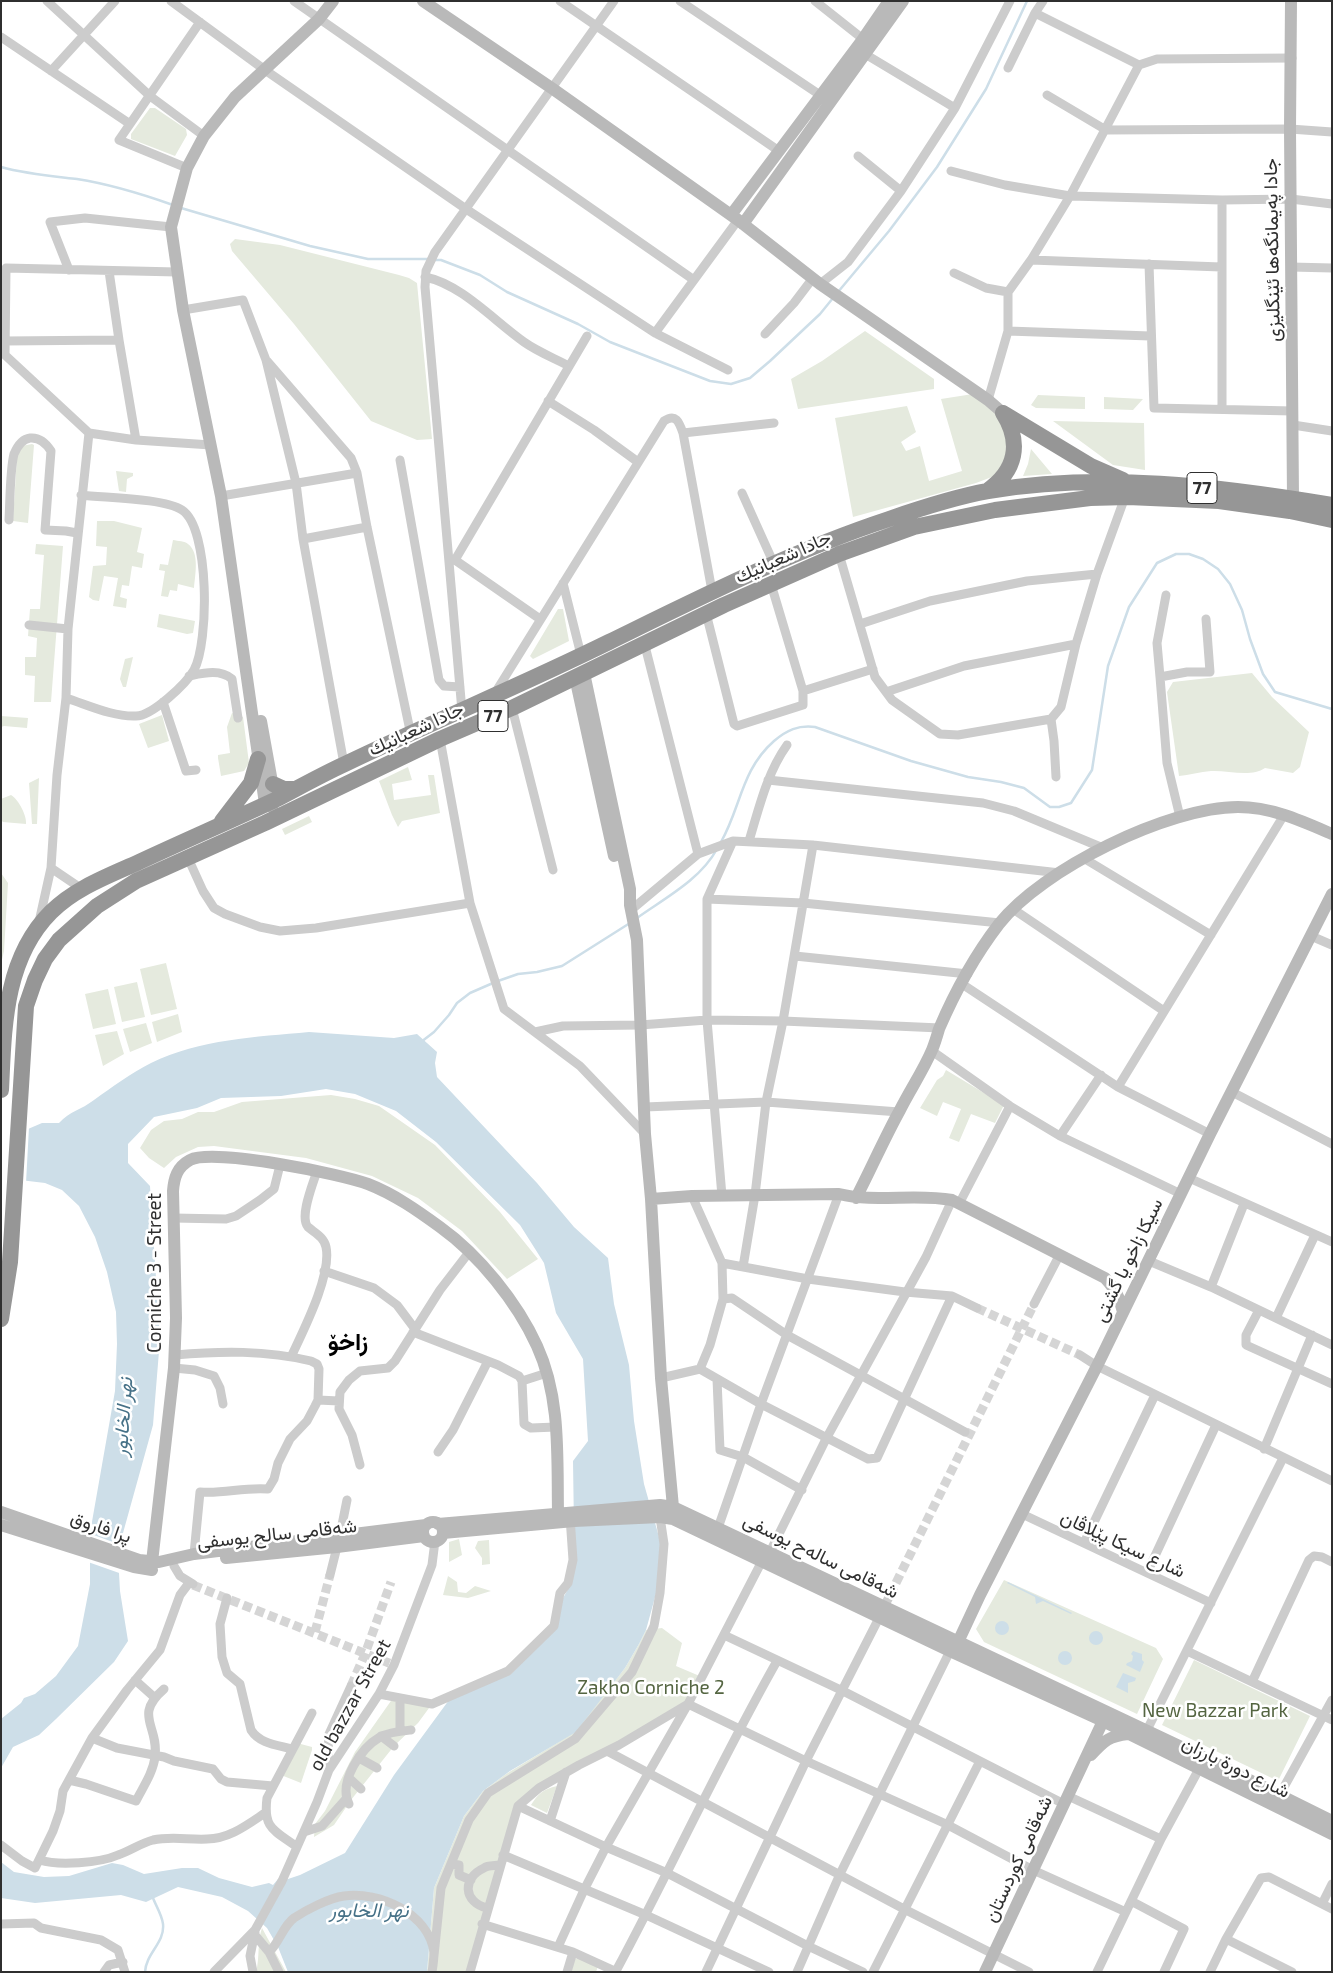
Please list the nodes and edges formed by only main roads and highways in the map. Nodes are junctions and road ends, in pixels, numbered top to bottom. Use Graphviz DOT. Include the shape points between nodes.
graph roads {
  1 [pos="333,1"];
  2 [pos="423,1"];
  3 [pos="889,1"];
  4 [pos="903,1"];
  5 [pos="1291,1"];
  6 [pos="737,220"];
  7 [pos="1003,413"];
  8 [pos="1127,490"];
  9 [pos="985,491"];
  10 [pos="1294,498"];
  11 [pos="1332,505"];
  12 [pos="1332,520"];
  13 [pos="579,675"];
  14 [pos="250,686"];
  15 [pos="258,759"];
  16 [pos="272,799"];
  17 [pos="300,806"];
  18 [pos="265,823"];
  19 [pos="217,826"];
  20 [pos="1332,834"];
  21 [pos="1332,894"];
  22 [pos="1,1090"];
  23 [pos="856,1198"];
  24 [pos="651,1199"];
  25 [pos="1123,1312"];
  26 [pos="1,1320"];
  27 [pos="673,1507"];
  28 [pos="660,1511"];
  29 [pos="1,1512"];
  30 [pos="569,1516"];
  31 [pos="1,1525"];
  32 [pos="49,1535"];
  33 [pos="338,1541"];
  34 [pos="766,1557"];
  35 [pos="152,1562"];
  36 [pos="137,1564"];
  37 [pos="959,1649"];
  38 [pos="1103,1722"];
  39 [pos="1128,1734"];
  40 [pos="1084,1762"];
  41 [pos="1332,1821"];
  42 [pos="1332,1834"];
  43 [pos="985,1972"];
  1 -- 14 [label="main road" via="319,19 235,97 204,136 186,172 171,227 183,310 221,496"];
  2 -- 6 [label="main road"];
  3 -- 6 [label="main road" via="779,151"];
  4 -- 6 [label="main road"];
  5 -- 10 [label="main road, جادا په‌يمانگه‌ها ئێنگليزى"];
  6 -- 7 [label="main road" via="818,282"];
  7 -- 8 [label="highway"];
  7 -- 9 [label="highway" via="1012,430 1012,462 997,484"];
  8 -- 9 [label="highway, 77" via="1072,483"];
  8 -- 10 [label="highway, 77" via="1221,489"];
  8 -- 12 [label="highway, 77" via="1297,512"];
  8 -- 13 [label="highway, جادا شعبانيك / 77" via="995,510 914,527 839,554 771,584"];
  9 -- 16 [label="highway, جادا شعبانيك / 77" via="932,504 857,529 774,564"];
  10 -- 11 [label="highway, 77"];
  13 -- 17 [label="highway, جادا شعبانيك / 77"];
  13 -- 24 [label="main road" via="622,891 637,940"];
  14 -- 15 [label="main road"];
  14 -- 16 [label="main road" via="256,697"];
  15 -- 16 [label="main road"];
  15 -- 19 [label="highway" via="251,783"];
  16 -- 17 [label="main road"];
  16 -- 18 [label="main road"];
  16 -- 19 [label="highway, جادا شعبانيك / 77"];
  17 -- 18 [label="highway, جادا شعبانيك / 77"];
  18 -- 26 [label="highway, جادا شعبانيك / 77" via="136,881 97,906 59,940 45,958 26,1006 10,1262"];
  19 -- 22 [label="highway, جادا شعبانيك / 77" via="82,889 65,899 38,927 26,948 10,991 5,1018"];
  20 -- 23 [label="main road" via="1284,815 1255,808 1209,809 1141,831 1060,873 1013,909 988,939"];
  21 -- 25 [label="main road, سیکا زاخو یا گشتى"];
  23 -- 24 [label="main road" via="838,1194"];
  23 -- 25 [label="main road" via="938,1198 956,1202 1105,1278 1120,1299"];
  24 -- 27 [label="main road" via="660,1378"];
  25 -- 37 [label="main road, سیکا زاخو یا گشتى"];
  27 -- 28 [label="main road, شەقامی سالەح یوسفی"];
  27 -- 34 [label="main road, شەقامی سالەح یوسفی" via="718,1528"];
  28 -- 30 [label="main road, شەقامی سالح یوسفی"];
  28 -- 34 [label="main road, شەقامی سالەح یوسفی"];
  29 -- 32 [label="main road"];
  30 -- 33 [label="main road, شەقامی سالح یوسفی"];
  30 -- 35 [label="main road, Corniche 3 - Street" via="552,1393 537,1346 524,1321 470,1251 398,1199 369,1184 317,1171 223,1156 204,1157 190,1160 179,1168 174,1177 174,1361"];
  31 -- 32 [label="main road"];
  32 -- 36 [label="main road, پرا فاروق"];
  33 -- 35 [label="main road, شەقامی سالح یوسفی" via="194,1554"];
  33 -- 36 [label="main road, شەقامی سالح یوسفی" via="154,1570"];
  34 -- 37 [label="main road, شەقامی سالەح یوسفی"];
  35 -- 36 [label="main road, شەقامی سالح یوسفی"];
  37 -- 38 [label="main road, شارع دورة بارزان"];
  37 -- 41 [label="main road, شارع دورة بارزان" via="1176,1745"];
  38 -- 39 [label="main road, شارع دورة بارزان"];
  38 -- 40 [label="main road, شەقامی کوردستان"];
  39 -- 40 [label="main road, شەقامی کوردستان" via="1113,1736 1103,1742"];
  39 -- 42 [label="main road, شارع دورة بارزان"];
  40 -- 43 [label="main road, شەقامی کوردستان"];
}
